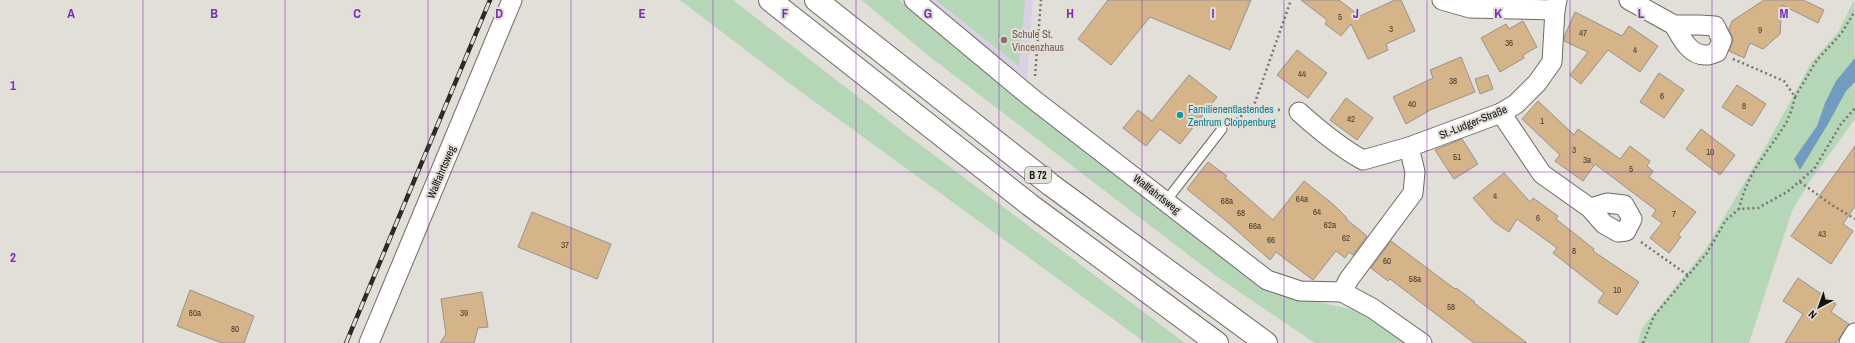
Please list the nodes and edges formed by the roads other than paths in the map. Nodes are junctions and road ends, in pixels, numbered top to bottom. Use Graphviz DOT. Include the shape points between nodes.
graph roads {
  1 [pos="512,0"];
  2 [pos="770,0"];
  3 [pos="816,0"];
  4 [pos="914,0"];
  5 [pos="1442,0"];
  6 [pos="1629,0"];
  7 [pos="1556,5"];
  8 [pos="1674,25"];
  9 [pos="1299,112"];
  10 [pos="1501,113"];
  11 [pos="1222,129"];
  12 [pos="1409,147"];
  13 [pos="1166,201"];
  14 [pos="1590,208"];
  15 [pos="1342,292"];
  16 [pos="1855,333"];
  17 [pos="369,343"];
  18 [pos="1217,343"];
  19 [pos="1266,343"];
  20 [pos="1422,343"];
  21 [pos="1849,343"];
  1 -- 17 [label="street, Wallfahrtsweg"];
  2 -- 18 [label="highway, B 72" via="1030,206"];
  3 -- 19 [label="highway, B 72" via="1051,186"];
  4 -- 13 [label="street, Wallfahrtsweg" via="1033,99"];
  5 -- 7 [label="street" via="1470,8"];
  6 -- 8 [label="street"];
  7 -- 10 [label="street, St.-Ludger-Straße" via="1552,62 1537,83 1516,104"];
  8 -- 8 [label="street" via="1683,41 1693,51 1705,56 1717,52 1722,40 1715,26"];
  9 -- 12 [label="street, St.-Ludger-Straße" via="1347,151 1363,160"];
  10 -- 12 [label="street, St.-Ludger-Straße"];
  10 -- 14 [label="street" via="1542,174"];
  11 -- 13 [label="lane"];
  12 -- 15 [label="street" via="1415,172 1413,193"];
  13 -- 15 [label="street, Wallfahrtsweg" via="1267,280 1300,291"];
  14 -- 14 [label="street" via="1604,224 1618,232 1626,231 1632,219 1624,205 1607,203"];
  15 -- 20 [label="street, Wallfahrtsweg" via="1372,308"];
  16 -- 21 [label="street"];
}
